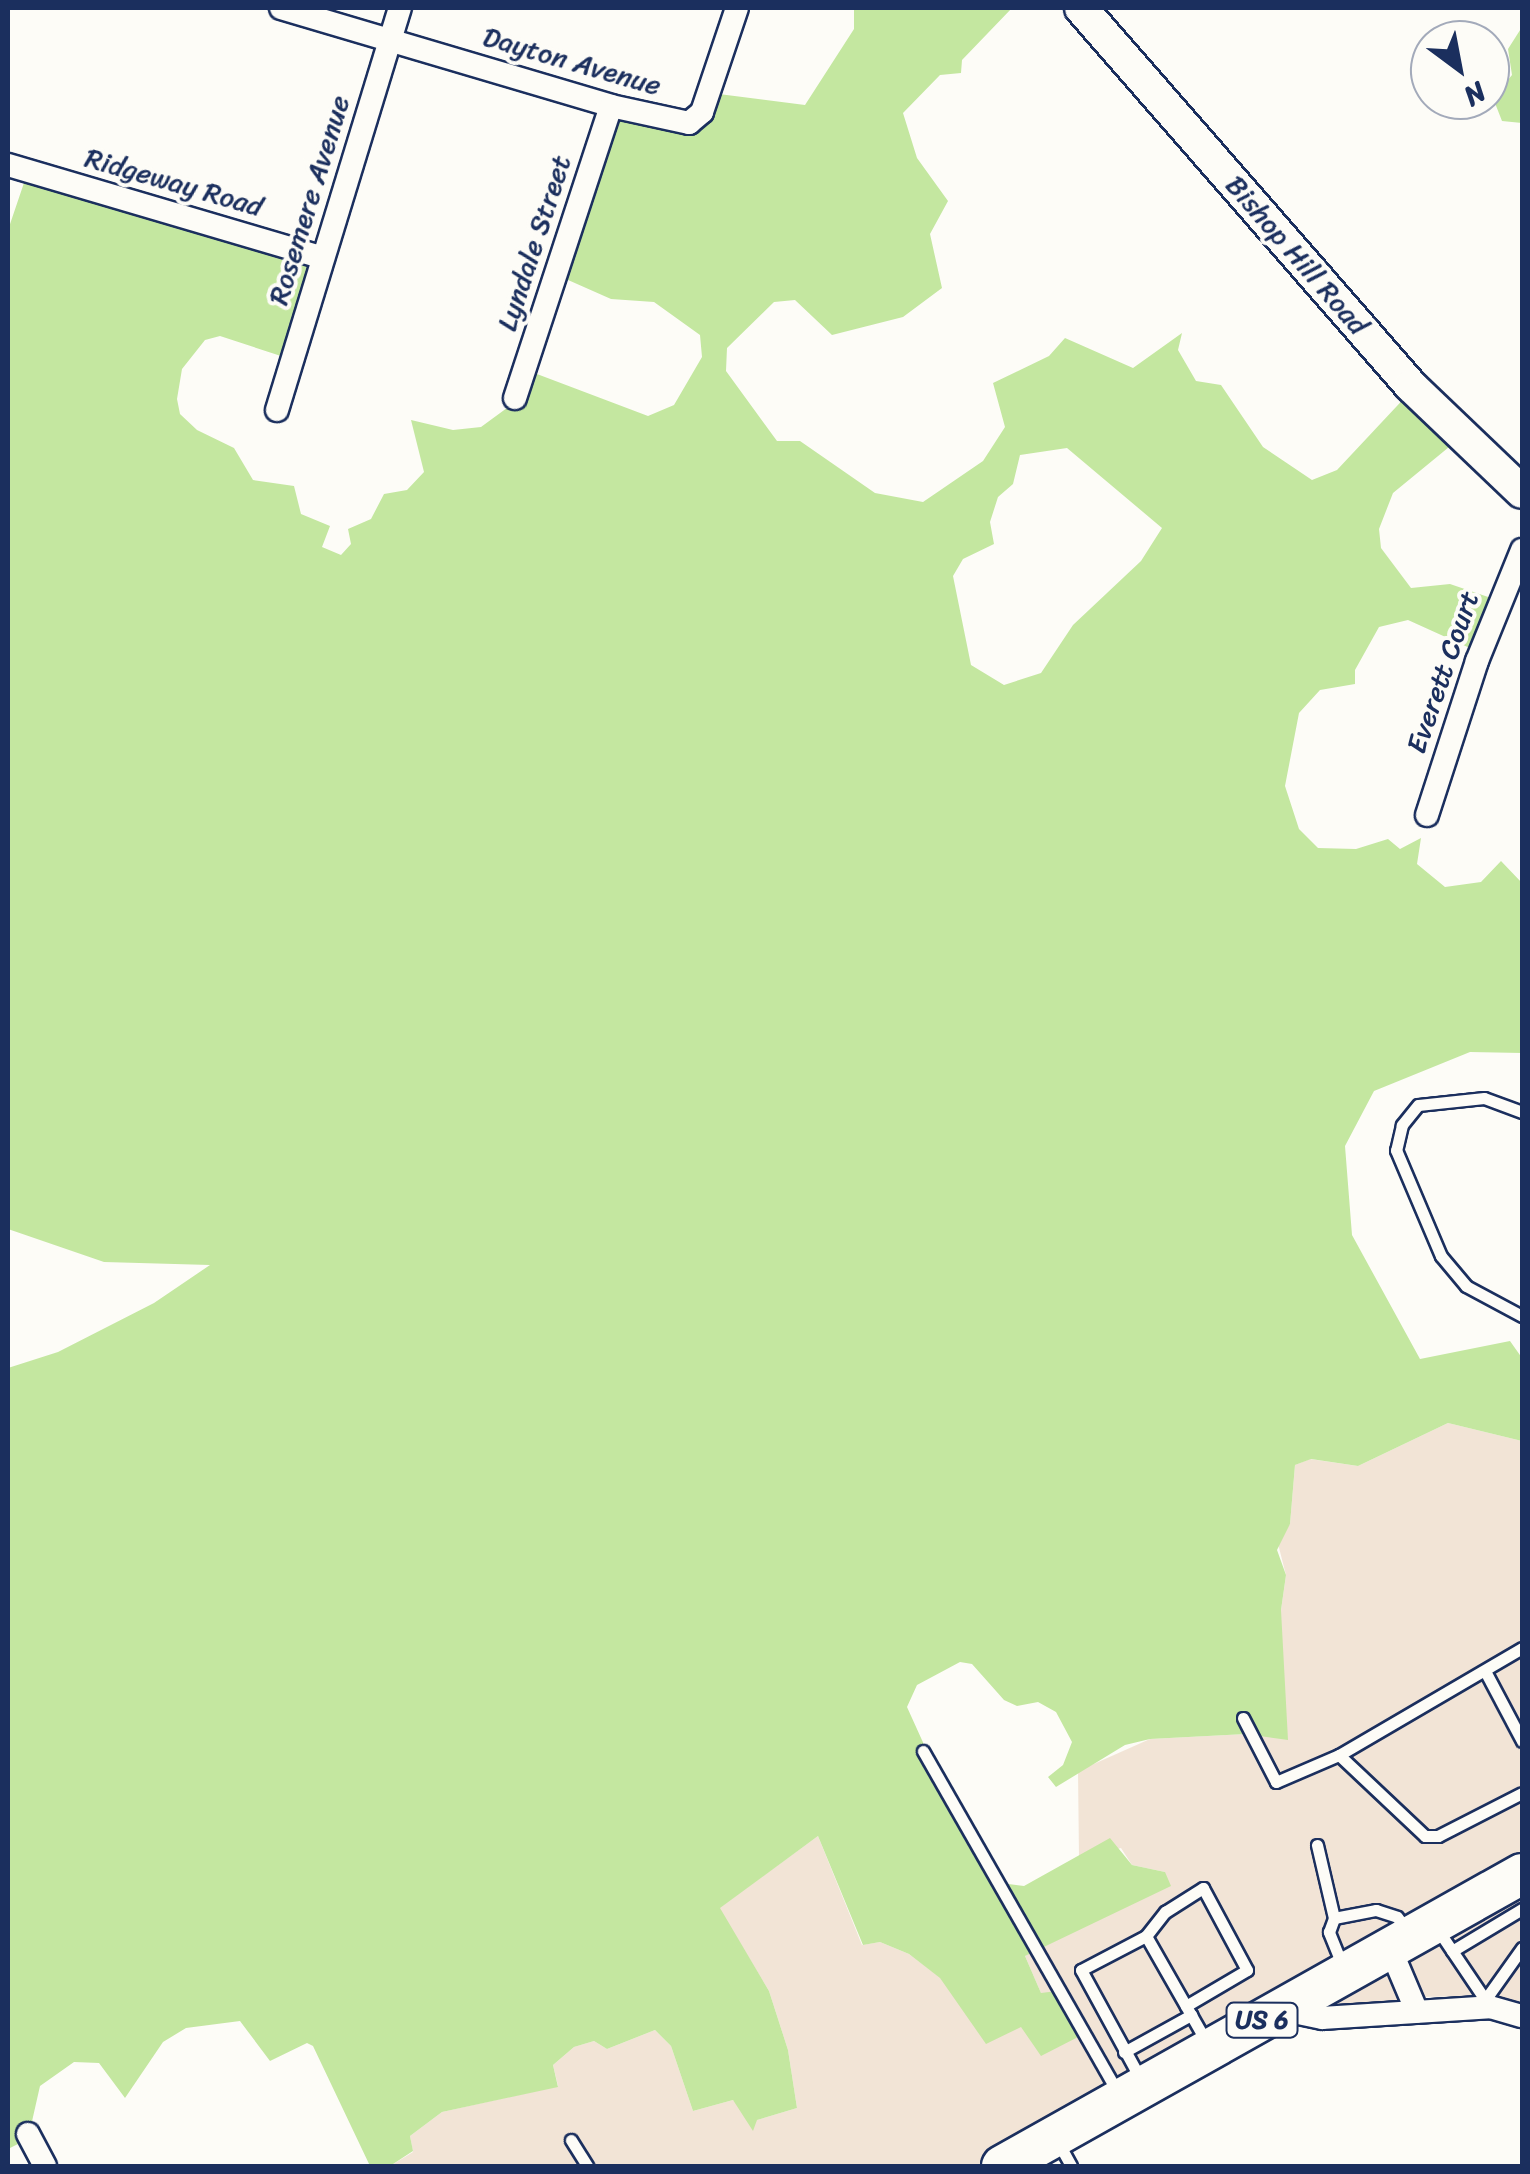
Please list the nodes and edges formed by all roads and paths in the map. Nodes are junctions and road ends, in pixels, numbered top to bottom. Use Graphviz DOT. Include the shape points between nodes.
graph roads {
  1 [pos="281,8"];
  2 [pos="400,8"];
  3 [pos="737,8"];
  4 [pos="1081,8"];
  5 [pos="390,38"];
  6 [pos="611,106"];
  7 [pos="8,165"];
  8 [pos="323,258"];
  9 [pos="515,398"];
  10 [pos="276,410"];
  11 [pos="1522,492"];
  12 [pos="1522,550"];
  13 [pos="1427,815"];
  14 [pos="1522,1112"];
  15 [pos="1522,1316"];
  16 [pos="1522,1648"];
  17 [pos="1485,1671"];
  18 [pos="1243,1718"];
  19 [pos="1522,1742"];
  20 [pos="923,1752"];
  21 [pos="1339,1755"];
  22 [pos="1522,1793"];
  23 [pos="1317,1844"];
  24 [pos="1522,1874"];
  25 [pos="1522,1909"];
  26 [pos="1334,1918"];
  27 [pos="1146,1936"];
  28 [pos="1422,1940"];
  29 [pos="1522,1948"];
  30 [pos="1346,1974"];
  31 [pos="1488,2004"];
  32 [pos="1280,2010"];
  33 [pos="1417,2012"];
  34 [pos="1522,2016"];
  35 [pos="1196,2023"];
  36 [pos="1124,2052"];
  37 [pos="1133,2092"];
  38 [pos="28,2134"];
  39 [pos="571,2140"];
  40 [pos="1064,2152"];
  41 [pos="44,2166"];
  42 [pos="587,2166"];
  43 [pos="1002,2166"];
  1 -- 5 [label="street, Dayton Avenue"];
  2 -- 5 [label="street, Rosemere Avenue"];
  3 -- 6 [label="street, Dayton Avenue" via="702,112 688,123"];
  4 -- 11 [label="street, Bishop Hill Road" via="1411,386"];
  5 -- 6 [label="street, Dayton Avenue"];
  5 -- 8 [label="street, Rosemere Avenue"];
  6 -- 9 [label="street, Lyndale Street"];
  7 -- 8 [label="street, Ridgeway Road"];
  8 -- 10 [label="street, Rosemere Avenue"];
  12 -- 13 [label="street, Everett Court" via="1476,661"];
  14 -- 15 [label="lane" via="1484,1098 1418,1105 1402,1126 1396,1150 1441,1256 1466,1286"];
  16 -- 17 [label="lane"];
  17 -- 19 [label="lane"];
  17 -- 21 [label="lane"];
  18 -- 21 [label="lane" via="1276,1782"];
  20 -- 37 [label="lane"];
  21 -- 22 [label="lane" via="1425,1836 1438,1836"];
  23 -- 26 [label="lane"];
  24 -- 28 [label="highway, US 6"];
  25 -- 28 [label="lane"];
  26 -- 28 [label="lane" via="1376,1910 1397,1917"];
  26 -- 30 [label="lane" via="1330,1932"];
  27 -- 35 [label="lane"];
  27 -- 35 [label="lane" via="1165,1912 1203,1888 1246,1970"];
  27 -- 36 [label="lane" via="1081,1970"];
  28 -- 30 [label="highway, US 6"];
  28 -- 31 [label="lane"];
  28 -- 33 [label="street"];
  29 -- 31 [label="lane"];
  30 -- 32 [label="highway, US 6"];
  31 -- 33 [label="street"];
  31 -- 34 [label="street"];
  32 -- 33 [label="street" via="1322,2018"];
  32 -- 35 [label="highway, US 6"];
  35 -- 36 [label="lane"];
  35 -- 37 [label="highway, US 6"];
  36 -- 37 [label="lane"];
  37 -- 40 [label="highway, US 6"];
  38 -- 41 [label="street"];
  39 -- 42 [label="lane"];
  40 -- 43 [label="highway, US 6"];
}
